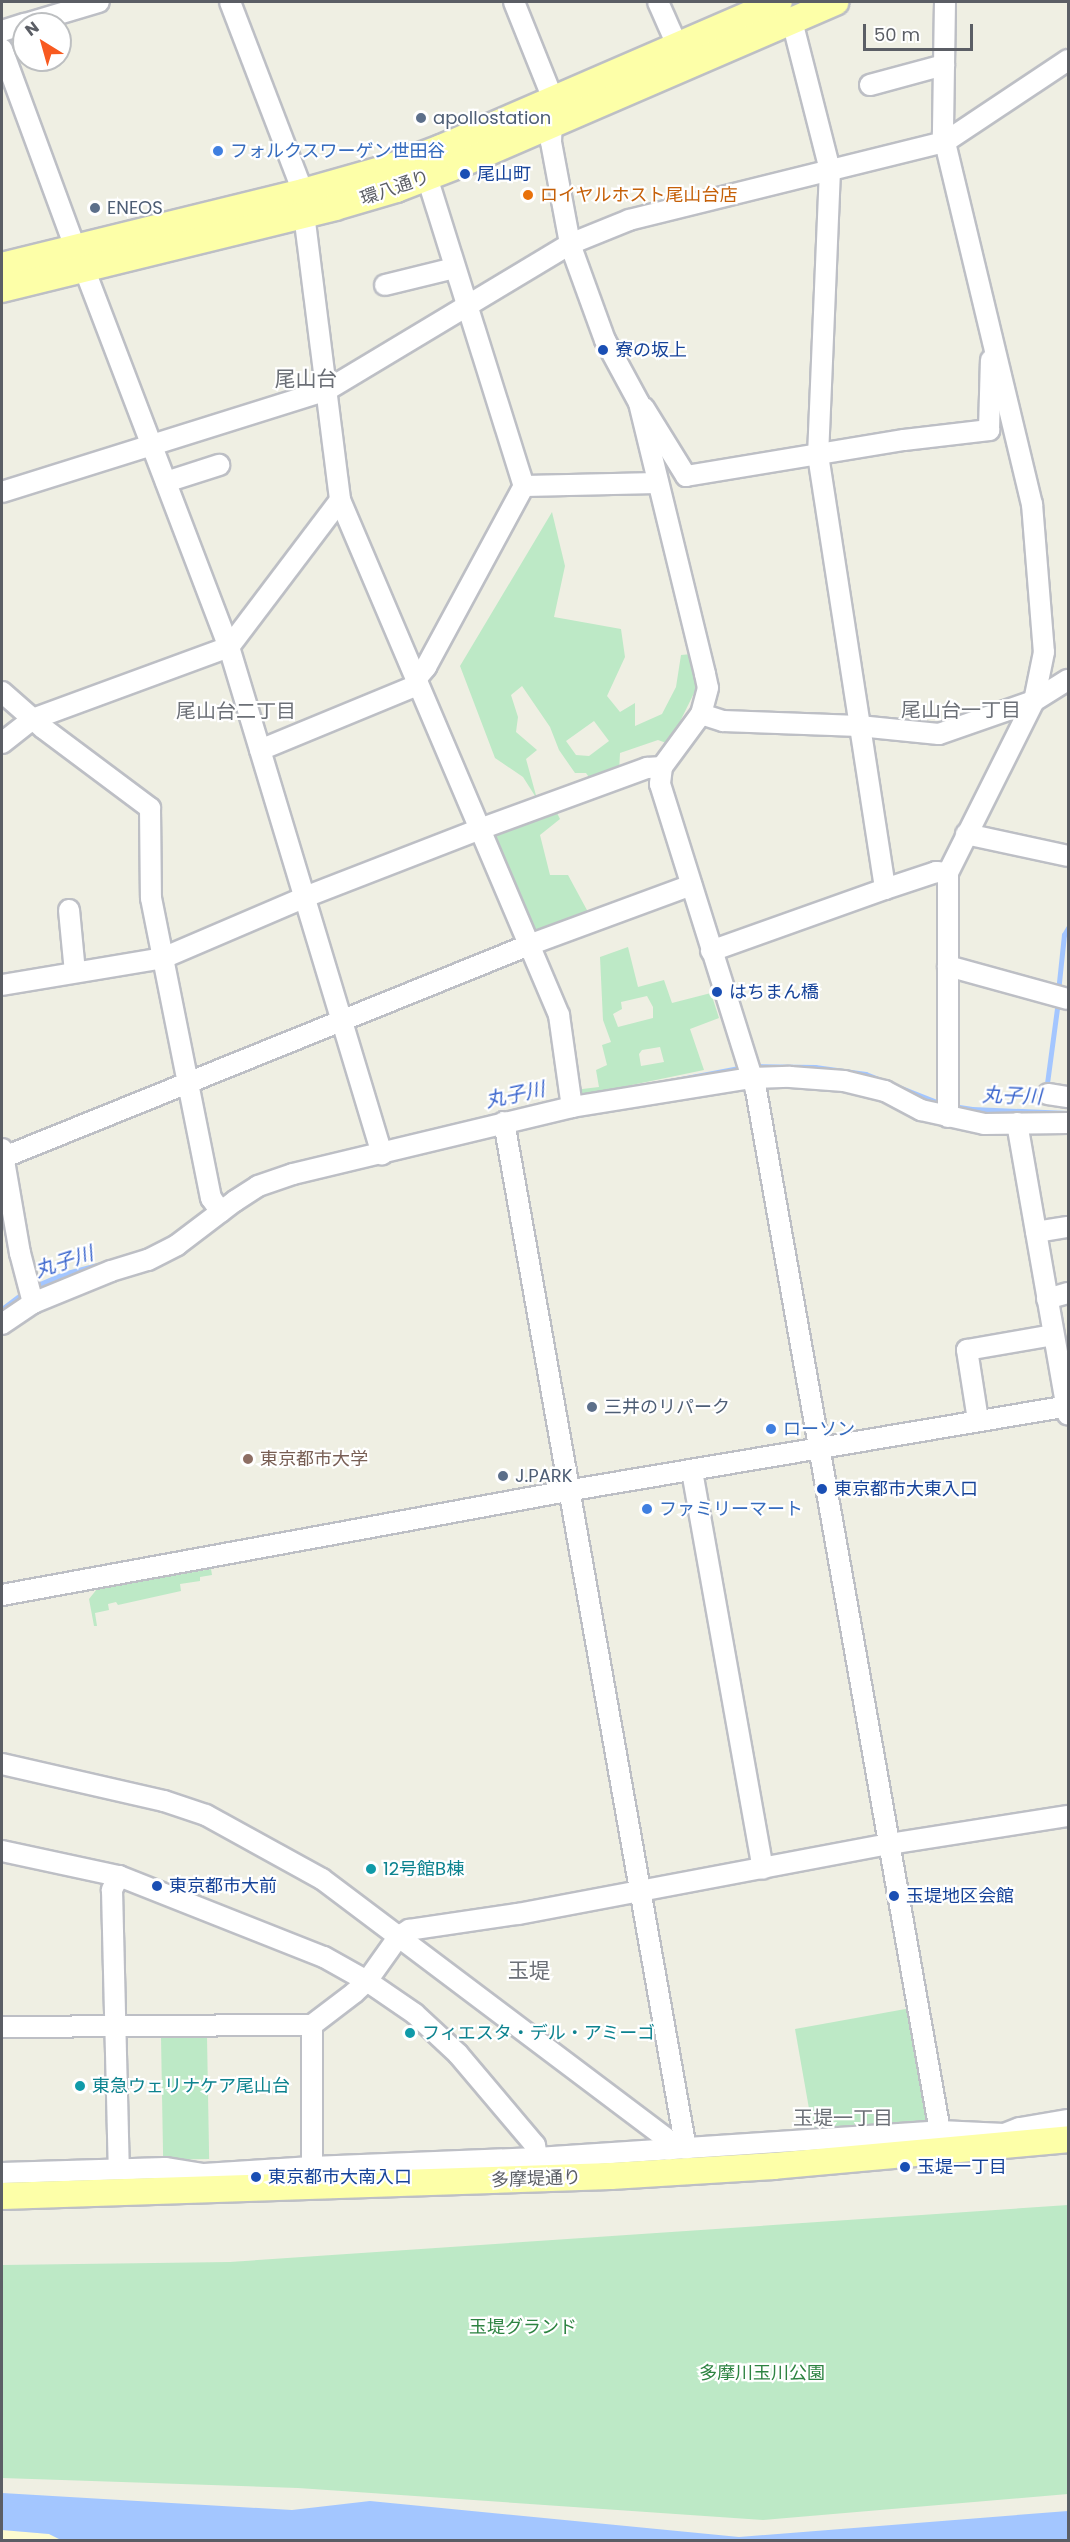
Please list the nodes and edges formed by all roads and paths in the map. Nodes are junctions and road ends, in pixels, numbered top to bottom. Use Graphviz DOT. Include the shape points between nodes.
graph roads {
  1 [pos="99,2"];
  2 [pos="230,2"];
  3 [pos="514,2"];
  4 [pos="658,2"];
  5 [pos="835,2"];
  6 [pos="945,2"];
  7 [pos="785,11"];
  8 [pos="65,12"];
  9 [pos="677,45"];
  10 [pos="2,49"];
  11 [pos="1068,60"];
  12 [pos="944,65"];
  13 [pos="870,85"];
  14 [pos="553,99"];
  15 [pos="551,125"];
  16 [pos="945,142"];
  17 [pos="830,170"];
  18 [pos="427,177"];
  19 [pos="303,203"];
  20 [pos="570,244"];
  21 [pos="80,258"];
  22 [pos="2,266"];
  23 [pos="454,268"];
  24 [pos="385,285"];
  25 [pos="2,289"];
  26 [pos="465,305"];
  27 [pos="996,351"];
  28 [pos="327,390"];
  29 [pos="635,394"];
  30 [pos="152,444"];
  31 [pos="818,455"];
  32 [pos="219,465"];
  33 [pos="166,483"];
  34 [pos="658,483"];
  35 [pos="524,486"];
  36 [pos="2,492"];
  37 [pos="340,500"];
  38 [pos="230,647"];
  39 [pos="1068,680"];
  40 [pos="417,682"];
  41 [pos="2,692"];
  42 [pos="1034,701"];
  43 [pos="701,714"];
  44 [pos="33,719"];
  45 [pos="859,726"];
  46 [pos="2,742"];
  47 [pos="260,750"];
  48 [pos="662,767"];
  49 [pos="480,829"];
  50 [pos="966,834"];
  51 [pos="1068,856"];
  52 [pos="948,873"];
  53 [pos="691,885"];
  54 [pos="885,889"];
  55 [pos="305,897"];
  56 [pos="69,910"];
  57 [pos="529,945"];
  58 [pos="711,951"];
  59 [pos="163,958"];
  60 [pos="948,966"];
  61 [pos="75,972"];
  62 [pos="2,985"];
  63 [pos="1068,999"];
  64 [pos="342,1019"];
  65 [pos="750,1071"];
  66 [pos="187,1082"];
  67 [pos="1048,1094"];
  68 [pos="570,1097"];
  69 [pos="1068,1097"];
  70 [pos="948,1117"];
  71 [pos="504,1122"];
  72 [pos="1017,1123"];
  73 [pos="1068,1124"];
  74 [pos="380,1146"];
  75 [pos="2,1155"];
  76 [pos="217,1206"];
  77 [pos="1068,1227"];
  78 [pos="1036,1232"];
  79 [pos="30,1292"];
  80 [pos="1068,1293"];
  81 [pos="1047,1299"];
  82 [pos="2,1324"];
  83 [pos="1053,1335"];
  84 [pos="1068,1409"];
  85 [pos="978,1420"];
  86 [pos="820,1448"];
  87 [pos="692,1471"];
  88 [pos="570,1491"];
  89 [pos="2,1595"];
  90 [pos="2,1764"];
  91 [pos="1068,1816"];
  92 [pos="890,1844"];
  93 [pos="2,1851"];
  94 [pos="763,1869"];
  95 [pos="119,1876"];
  96 [pos="641,1891"];
  97 [pos="399,1936"];
  98 [pos="367,1981"];
  99 [pos="312,2025"];
  100 [pos="2,2027"];
  101 [pos="117,2027"];
  102 [pos="1068,2121"];
  103 [pos="940,2131"];
  104 [pos="1068,2139"];
  105 [pos="1004,2140"];
  106 [pos="677,2150"];
  107 [pos="537,2158"];
  108 [pos="312,2167"];
  109 [pos="119,2169"];
  110 [pos="2,2173"];
  111 [pos="204,2182"];
  112 [pos="2,2196"];
  1 -- 8 [label="street"];
  2 -- 19 [label="street"];
  3 -- 14 [label="street"];
  4 -- 9 [label="street"];
  5 -- 7 [label="main road, 環八通り"];
  6 -- 12 [label="street"];
  7 -- 9 [label="main road, 環八通り"];
  7 -- 15 [label="main road, 環八通り"];
  7 -- 17 [label="street"];
  9 -- 14 [label="main road, 環八通り"];
  10 -- 21 [label="street"];
  11 -- 16 [label="street"];
  12 -- 13 [label="street"];
  12 -- 16 [label="street"];
  14 -- 15 [label="street"];
  14 -- 19 [label="main road, 環八通り"];
  15 -- 18 [label="main road, 環八通り"];
  15 -- 20 [label="street"];
  16 -- 17 [label="street"];
  16 -- 27 [label="street"];
  17 -- 20 [label="street" via="629,220"];
  17 -- 31 [label="street"];
  18 -- 19 [label="main road, 環八通り" via="366,198"];
  18 -- 23 [label="street"];
  19 -- 21 [label="main road, 環八通り"];
  19 -- 28 [label="street"];
  20 -- 26 [label="street"];
  20 -- 29 [label="street" via="605,340"];
  21 -- 22 [label="main road, 環八通り"];
  21 -- 25 [label="main road, 環八通り"];
  21 -- 30 [label="street"];
  23 -- 24 [label="street"];
  23 -- 26 [label="street"];
  26 -- 28 [label="street"];
  26 -- 35 [label="street"];
  27 -- 31 [label="street" via="991,360 989,430"];
  27 -- 42 [label="street" via="1032,504 1044,652"];
  28 -- 30 [label="street"];
  28 -- 37 [label="street"];
  29 -- 31 [label="street" via="686,476"];
  29 -- 34 [label="street"];
  30 -- 33 [label="street"];
  30 -- 36 [label="street"];
  31 -- 45 [label="street"];
  32 -- 33 [label="street"];
  33 -- 38 [label="street"];
  34 -- 35 [label="street"];
  34 -- 43 [label="street" via="708,688"];
  35 -- 40 [label="street"];
  37 -- 38 [label="street"];
  37 -- 40 [label="street"];
  38 -- 44 [label="street"];
  38 -- 47 [label="street"];
  39 -- 42 [label="street"];
  40 -- 47 [label="street"];
  40 -- 49 [label="street"];
  41 -- 44 [label="street"];
  42 -- 45 [label="street" via="939,734"];
  42 -- 50 [label="street"];
  43 -- 45 [label="street" via="723,721"];
  43 -- 48 [label="street"];
  44 -- 46 [label="street"];
  44 -- 59 [label="street" via="150,808 151,898"];
  45 -- 54 [label="street"];
  47 -- 55 [label="street"];
  48 -- 49 [label="street" via="647,768"];
  48 -- 53 [label="street" via="660,784"];
  49 -- 55 [label="street"];
  49 -- 57 [label="street"];
  50 -- 51 [label="street"];
  50 -- 52 [label="street"];
  52 -- 54 [label="street" via="936,872"];
  52 -- 60 [label="street"];
  53 -- 57 [label="street"];
  53 -- 58 [label="street"];
  54 -- 58 [label="street"];
  55 -- 59 [label="street"];
  55 -- 64 [label="street"];
  56 -- 61 [label="street"];
  57 -- 64 [label="street"];
  57 -- 68 [label="street" via="559,1015"];
  58 -- 65 [label="street"];
  59 -- 61 [label="street"];
  59 -- 66 [label="street"];
  60 -- 63 [label="street"];
  60 -- 70 [label="street"];
  61 -- 62 [label="street"];
  64 -- 66 [label="street"];
  64 -- 74 [label="street"];
  65 -- 68 [label="street"];
  65 -- 70 [label="street" via="844,1081 885,1091 921,1110"];
  65 -- 86 [label="street"];
  66 -- 75 [label="street"];
  66 -- 76 [label="street"];
  67 -- 69 [label="street"];
  68 -- 71 [label="street"];
  70 -- 72 [label="street" via="984,1124"];
  71 -- 74 [label="street"];
  71 -- 88 [label="street"];
  72 -- 73 [label="street"];
  72 -- 78 [label="street"];
  74 -- 76 [label="street" via="258,1186"];
  75 -- 79 [label="street"];
  76 -- 79 [label="street" via="177,1245 148,1260"];
  77 -- 78 [label="street"];
  78 -- 81 [label="street"];
  79 -- 82 [label="street"];
  80 -- 81 [label="street"];
  81 -- 83 [label="street"];
  83 -- 84 [label="street"];
  83 -- 85 [label="street" via="967,1350"];
  84 -- 85 [label="street"];
  85 -- 86 [label="street"];
  86 -- 87 [label="street"];
  86 -- 92 [label="street"];
  87 -- 88 [label="street"];
  87 -- 94 [label="street"];
  88 -- 89 [label="street"];
  88 -- 96 [label="street"];
  90 -- 97 [label="street" via="164,1800 206,1815 322,1879"];
  91 -- 92 [label="street"];
  92 -- 94 [label="street"];
  92 -- 103 [label="street"];
  93 -- 95 [label="street"];
  94 -- 96 [label="street"];
  95 -- 98 [label="street" via="324,1957"];
  95 -- 101 [label="street" via="112,1890"];
  96 -- 97 [label="street" via="409,1930"];
  96 -- 106 [label="street"];
  97 -- 98 [label="street"];
  97 -- 106 [label="street"];
  98 -- 99 [label="street"];
  98 -- 107 [label="street" via="415,2014 458,2054 535,2145"];
  99 -- 101 [label="street"];
  99 -- 108 [label="street"];
  100 -- 101 [label="street"];
  101 -- 109 [label="street"];
  102 -- 105 [label="street" via="1020,2128"];
  103 -- 105 [label="street"];
  103 -- 106 [label="street"];
  104 -- 105 [label="main road, 多摩堤通り"];
  105 -- 111 [label="main road, 多摩堤通り" via="774,2166 611,2176"];
  106 -- 107 [label="street"];
  107 -- 108 [label="street"];
  108 -- 111 [label="street"];
  109 -- 110 [label="street"];
  109 -- 111 [label="street" via="165,2168"];
  111 -- 112 [label="main road, 多摩堤通り"];
}
